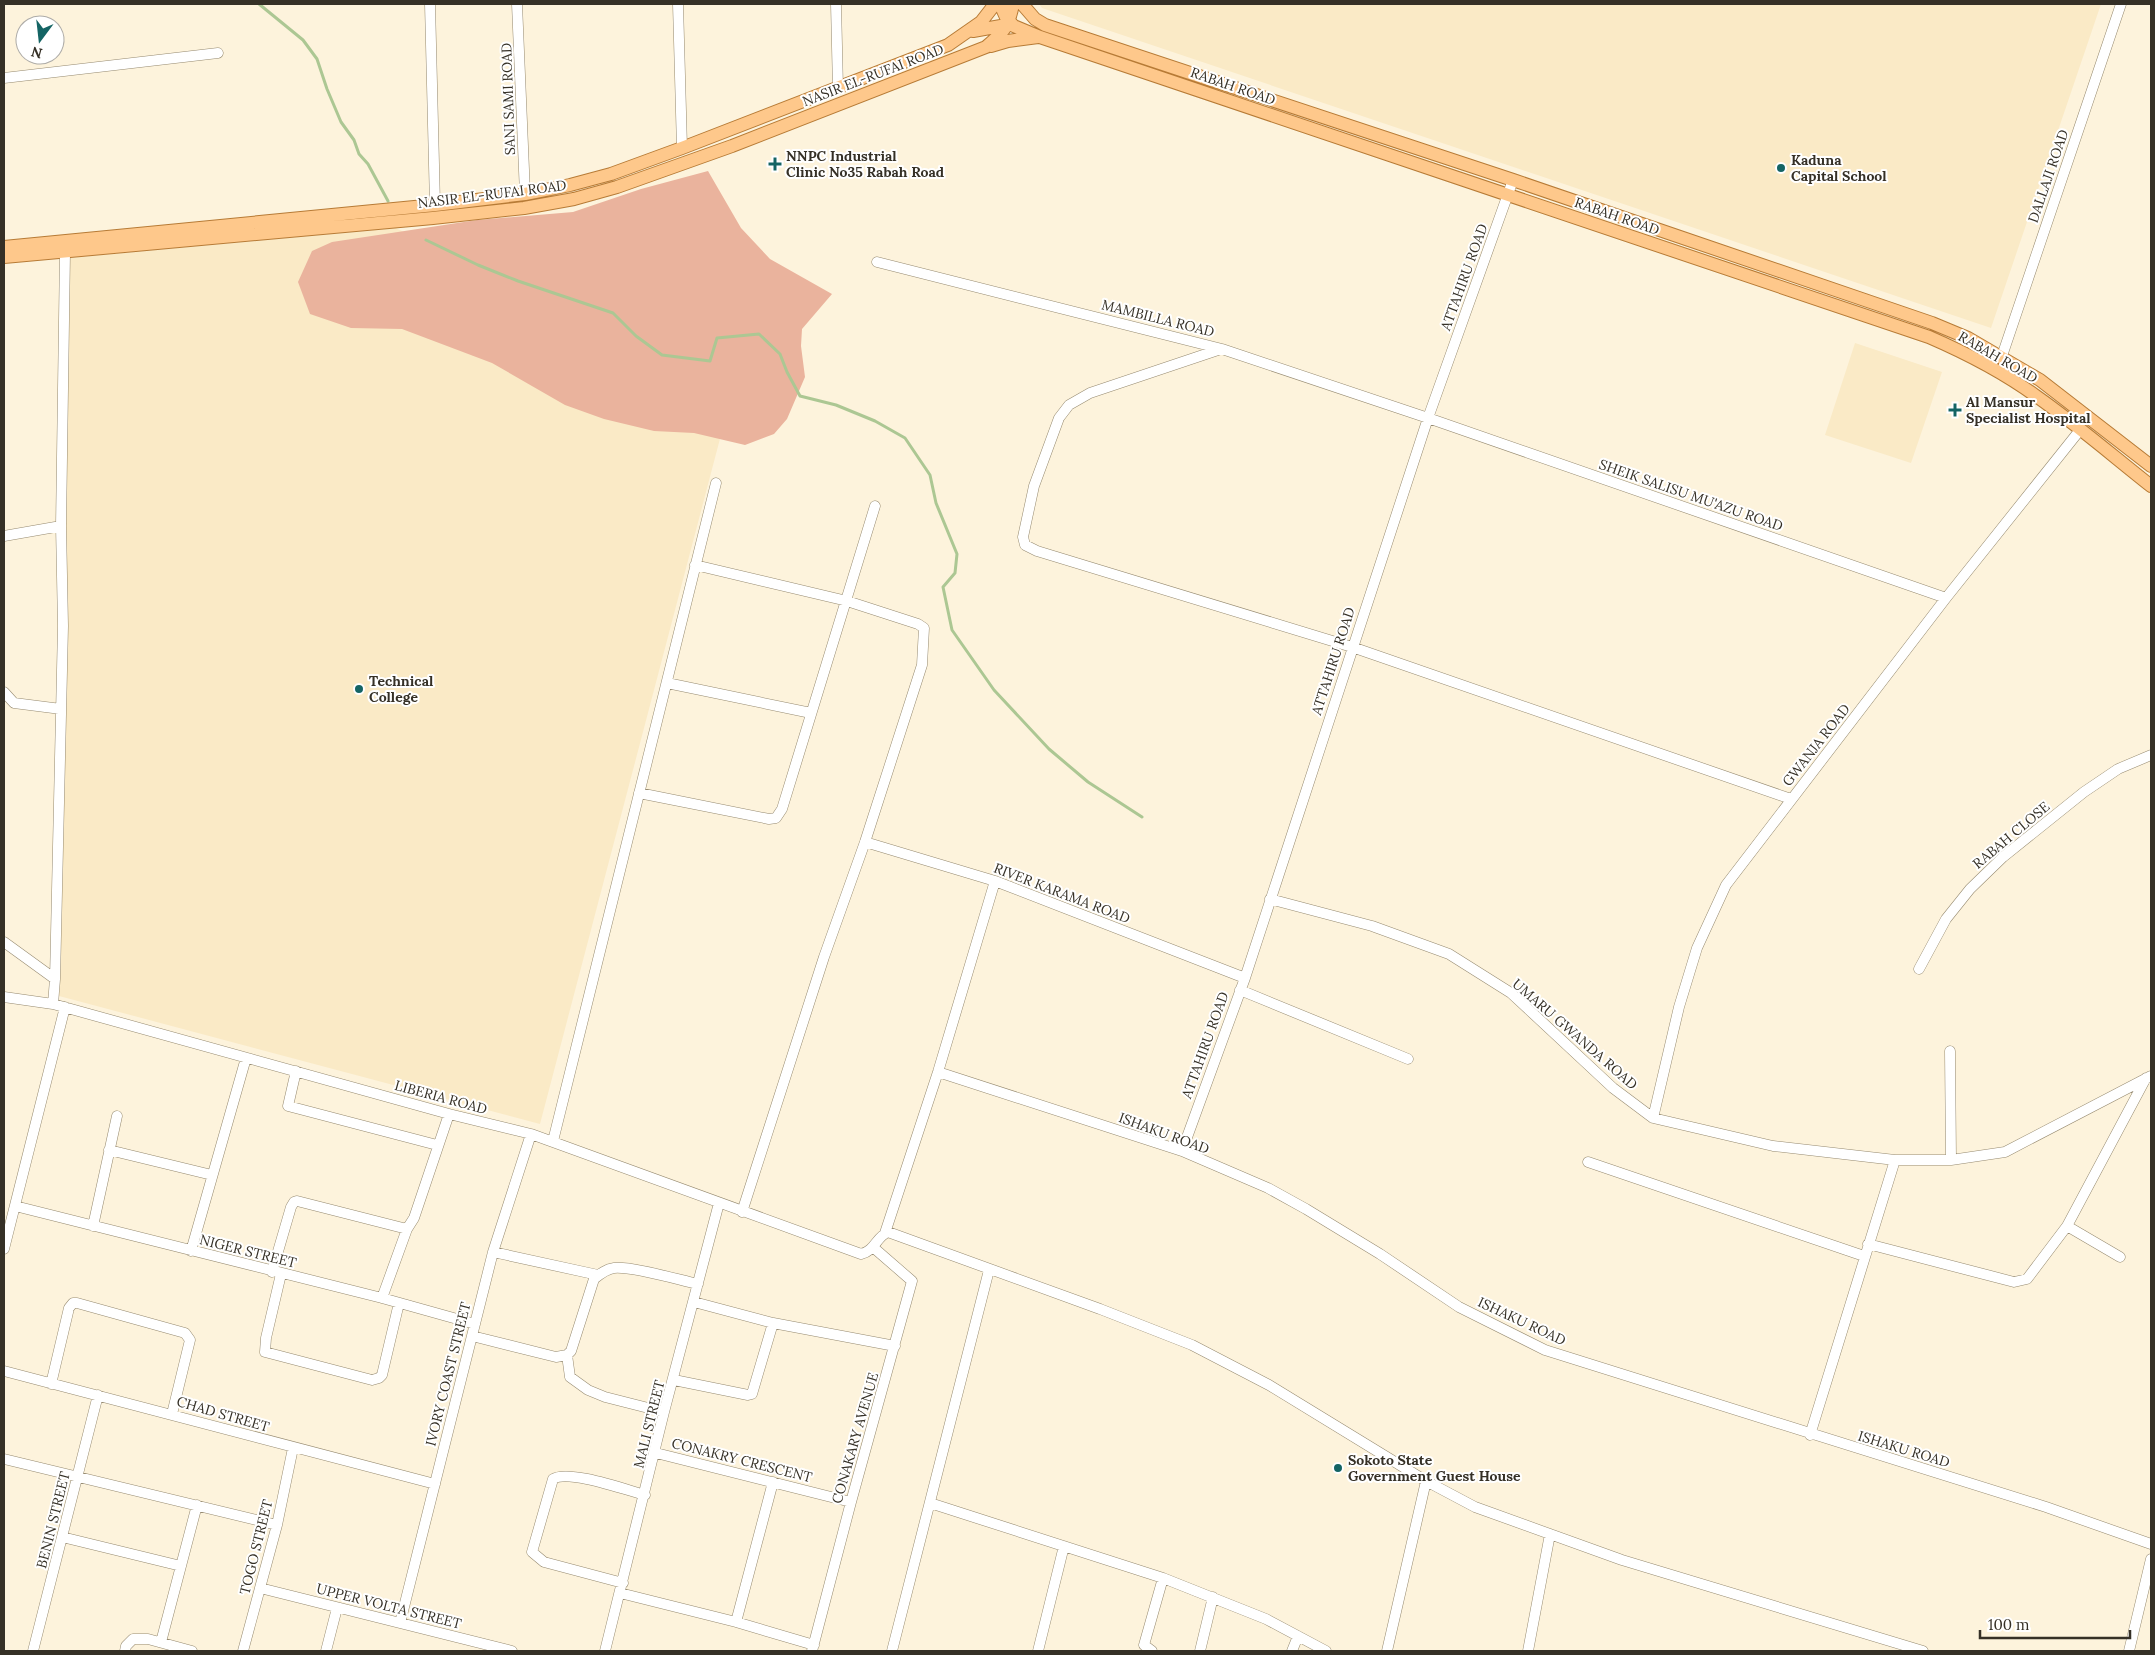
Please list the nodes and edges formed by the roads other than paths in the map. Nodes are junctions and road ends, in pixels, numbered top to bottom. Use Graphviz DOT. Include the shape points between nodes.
graph roads {
  1 [pos="430,4"];
  2 [pos="517,4"];
  3 [pos="678,4"];
  4 [pos="836,4"];
  5 [pos="995,4"];
  6 [pos="1000,4"];
  7 [pos="1013,4"];
  8 [pos="1022,4"];
  9 [pos="2121,4"];
  10 [pos="1008,24"];
  11 [pos="1045,25"];
  12 [pos="968,32"];
  13 [pos="1040,37"];
  14 [pos="986,47"];
  15 [pos="218,53"];
  16 [pos="1158,62"];
  17 [pos="1153,75"];
  18 [pos="4,78"];
  19 [pos="838,89"];
  20 [pos="682,148"];
  21 [pos="1513,180"];
  22 [pos="525,194"];
  23 [pos="1508,195"];
  24 [pos="435,205"];
  25 [pos="320,222"];
  26 [pos="4,247"];
  27 [pos="66,252"];
  28 [pos="4,257"];
  29 [pos="877,262"];
  30 [pos="1222,349"];
  31 [pos="2002,356"];
  32 [pos="1428,418"];
  33 [pos="2080,430"];
  34 [pos="2151,466"];
  35 [pos="716,483"];
  36 [pos="2151,486"];
  37 [pos="875,506"];
  38 [pos="61,526"];
  39 [pos="4,536"];
  40 [pos="695,566"];
  41 [pos="1946,598"];
  42 [pos="847,602"];
  43 [pos="1352,648"];
  44 [pos="667,683"];
  45 [pos="4,692"];
  46 [pos="61,709"];
  47 [pos="811,713"];
  48 [pos="2151,755"];
  49 [pos="639,793"];
  50 [pos="1791,799"];
  51 [pos="865,842"];
  52 [pos="994,881"];
  53 [pos="1270,899"];
  54 [pos="4,942"];
  55 [pos="1919,969"];
  56 [pos="1245,978"];
  57 [pos="55,979"];
  58 [pos="1240,990"];
  59 [pos="4,997"];
  60 [pos="53,1004"];
  61 [pos="65,1008"];
  62 [pos="1950,1051"];
  63 [pos="246,1058"];
  64 [pos="1408,1059"];
  65 [pos="296,1071"];
  66 [pos="938,1072"];
  67 [pos="2149,1077"];
  68 [pos="449,1114"];
  69 [pos="117,1116"];
  70 [pos="1653,1118"];
  71 [pos="531,1134"];
  72 [pos="552,1141"];
  73 [pos="437,1146"];
  74 [pos="109,1150"];
  75 [pos="1182,1151"];
  76 [pos="1895,1160"];
  77 [pos="1951,1160"];
  78 [pos="1588,1162"];
  79 [pos="212,1175"];
  80 [pos="719,1203"];
  81 [pos="15,1206"];
  82 [pos="742,1212"];
  83 [pos="93,1226"];
  84 [pos="2066,1226"];
  85 [pos="407,1229"];
  86 [pos="885,1234"];
  87 [pos="1868,1244"];
  88 [pos="874,1248"];
  89 [pos="4,1249"];
  90 [pos="191,1251"];
  91 [pos="493,1252"];
  92 [pos="1864,1256"];
  93 [pos="2120,1257"];
  94 [pos="989,1270"];
  95 [pos="276,1273"];
  96 [pos="598,1275"];
  97 [pos="698,1284"];
  98 [pos="382,1298"];
  99 [pos="694,1302"];
  100 [pos="399,1303"];
  101 [pos="773,1323"];
  102 [pos="475,1324"];
  103 [pos="472,1336"];
  104 [pos="895,1346"];
  105 [pos="567,1355"];
  106 [pos="4,1371"];
  107 [pos="674,1380"];
  108 [pos="52,1384"];
  109 [pos="98,1395"];
  110 [pos="664,1412"];
  111 [pos="172,1414"];
  112 [pos="1810,1435"];
  113 [pos="294,1448"];
  114 [pos="656,1452"];
  115 [pos="4,1459"];
  116 [pos="78,1477"];
  117 [pos="1426,1481"];
  118 [pos="773,1482"];
  119 [pos="435,1484"];
  120 [pos="645,1495"];
  121 [pos="851,1502"];
  122 [pos="930,1503"];
  123 [pos="197,1505"];
  124 [pos="277,1525"];
  125 [pos="1550,1534"];
  126 [pos="62,1537"];
  127 [pos="2151,1544"];
  128 [pos="1064,1546"];
  129 [pos="2151,1559"];
  130 [pos="180,1566"];
  131 [pos="1163,1578"];
  132 [pos="260,1588"];
  133 [pos="621,1588"];
  134 [pos="1213,1597"];
  135 [pos="337,1608"];
  136 [pos="736,1622"];
  137 [pos="400,1623"];
  138 [pos="1298,1636"];
  139 [pos="161,1642"];
  140 [pos="486,1648"];
  141 [pos="813,1648"];
  142 [pos="33,1651"];
  143 [pos="125,1651"];
  144 [pos="192,1651"];
  145 [pos="243,1651"];
  146 [pos="326,1651"];
  147 [pos="512,1651"];
  148 [pos="605,1651"];
  149 [pos="892,1651"];
  150 [pos="1038,1651"];
  151 [pos="1152,1651"];
  152 [pos="1200,1651"];
  153 [pos="1292,1651"];
  154 [pos="1326,1651"];
  155 [pos="1387,1651"];
  156 [pos="1528,1651"];
  157 [pos="1923,1651"];
  158 [pos="2129,1651"];
  1 -- 24 [label="street"];
  2 -- 22 [label="street, SANI SAMI ROAD"];
  3 -- 20 [label="street"];
  4 -- 19 [label="street"];
  5 -- 12 [label="main road"];
  6 -- 10 [label="main road"];
  7 -- 10 [label="main road, NASIR EL-RUFAI ROAD"];
  8 -- 11 [label="main road"];
  9 -- 31 [label="street, DALLAJI ROAD"];
  10 -- 11 [label="main road, NASIR EL-RUFAI ROAD"];
  10 -- 12 [label="main road, NASIR EL-RUFAI ROAD"];
  10 -- 13 [label="main road, RABAH ROAD"];
  10 -- 14 [label="main road, NASIR EL-RUFAI ROAD" via="1001,35"];
  11 -- 16 [label="main road, RABAH ROAD"];
  12 -- 19 [label="main road, NASIR EL-RUFAI ROAD" via="948,45"];
  13 -- 14 [label="main road"];
  13 -- 17 [label="main road, RABAH ROAD"];
  14 -- 25 [label="main road, NASIR EL-RUFAI ROAD" via="732,146 574,199 524,208"];
  15 -- 18 [label="street"];
  16 -- 17 [label="main road"];
  16 -- 21 [label="main road, RABAH ROAD"];
  17 -- 23 [label="main road, RABAH ROAD"];
  19 -- 20 [label="main road, NASIR EL-RUFAI ROAD"];
  20 -- 22 [label="main road, NASIR EL-RUFAI ROAD" via="611,174"];
  21 -- 23 [label="street, ATTAHIRU ROAD"];
  21 -- 31 [label="main road, RABAH ROAD" via="1932,323"];
  22 -- 24 [label="main road, NASIR EL-RUFAI ROAD"];
  23 -- 32 [label="street, ATTAHIRU ROAD"];
  23 -- 33 [label="main road, RABAH ROAD" via="1928,337 1997,370"];
  24 -- 25 [label="main road, NASIR EL-RUFAI ROAD"];
  25 -- 26 [label="main road, NASIR EL-RUFAI ROAD"];
  25 -- 27 [label="main road, NASIR EL-RUFAI ROAD"];
  27 -- 28 [label="main road, NASIR EL-RUFAI ROAD"];
  27 -- 38 [label="street"];
  29 -- 30 [label="street, MAMBILLA ROAD"];
  30 -- 32 [label="street, MAMBILLA ROAD"];
  30 -- 43 [label="street" via="1090,393 1069,404 1058,418 1034,486 1024,537 1026,545"];
  31 -- 34 [label="main road, RABAH ROAD" via="2040,380"];
  32 -- 41 [label="street, SHEIK SALISU MU'AZU ROAD"];
  32 -- 43 [label="street, ATTAHIRU ROAD"];
  33 -- 36 [label="main road, RABAH ROAD"];
  33 -- 41 [label="street, GWANJA ROAD"];
  35 -- 40 [label="street"];
  37 -- 42 [label="street"];
  38 -- 39 [label="street"];
  38 -- 46 [label="street"];
  40 -- 42 [label="street"];
  40 -- 44 [label="street"];
  41 -- 50 [label="street, GWANJA ROAD"];
  42 -- 47 [label="street"];
  42 -- 51 [label="street" via="924,628 922,664"];
  43 -- 50 [label="street"];
  43 -- 53 [label="street, ATTAHIRU ROAD"];
  44 -- 47 [label="street"];
  44 -- 49 [label="street"];
  45 -- 46 [label="street" via="14,703"];
  46 -- 57 [label="street"];
  47 -- 49 [label="street" via="782,808 776,818"];
  48 -- 55 [label="street, RABAH CLOSE" via="2118,769 2084,792 2004,857 1970,889 1946,919"];
  49 -- 72 [label="street"];
  50 -- 70 [label="street, GWANJA ROAD" via="1726,885 1697,948 1679,1006"];
  51 -- 52 [label="street, RIVER KARAMA ROAD"];
  51 -- 82 [label="street" via="824,957"];
  52 -- 56 [label="street, RIVER KARAMA ROAD"];
  52 -- 66 [label="street"];
  53 -- 56 [label="street, ATTAHIRU ROAD"];
  53 -- 70 [label="street, UMARU GWANDA ROAD" via="1372,926 1449,954 1511,993 1613,1088"];
  54 -- 57 [label="street"];
  56 -- 58 [label="street, ATTAHIRU ROAD"];
  57 -- 60 [label="street"];
  58 -- 64 [label="street"];
  58 -- 75 [label="street, ATTAHIRU ROAD"];
  59 -- 60 [label="street, LIBERIA ROAD"];
  60 -- 61 [label="street, LIBERIA ROAD"];
  61 -- 63 [label="street, LIBERIA ROAD"];
  61 -- 81 [label="street"];
  62 -- 77 [label="street"];
  63 -- 65 [label="street, LIBERIA ROAD"];
  63 -- 79 [label="street"];
  65 -- 68 [label="street, LIBERIA ROAD"];
  65 -- 73 [label="street" via="288,1106"];
  66 -- 75 [label="street, ISHAKU ROAD"];
  66 -- 86 [label="street"];
  67 -- 77 [label="street, UMARU GWANDA ROAD" via="2005,1152"];
  67 -- 84 [label="street"];
  68 -- 71 [label="street, LIBERIA ROAD"];
  68 -- 73 [label="street"];
  69 -- 74 [label="street"];
  70 -- 76 [label="street, UMARU GWANDA ROAD" via="1772,1146"];
  71 -- 72 [label="street, LIBERIA ROAD"];
  71 -- 91 [label="street, IVORY COAST STREET"];
  72 -- 80 [label="street, LIBERIA ROAD"];
  73 -- 85 [label="street" via="414,1218"];
  74 -- 79 [label="street"];
  74 -- 83 [label="street"];
  75 -- 112 [label="street, ISHAKU ROAD" via="1298,1204 1459,1306 1545,1350"];
  76 -- 77 [label="street, UMARU GWANDA ROAD"];
  76 -- 87 [label="street"];
  78 -- 92 [label="street"];
  79 -- 90 [label="street"];
  80 -- 82 [label="street, LIBERIA ROAD"];
  80 -- 97 [label="street, MALI STREET"];
  81 -- 83 [label="street, NIGER STREET"];
  81 -- 89 [label="street"];
  82 -- 88 [label="street, LIBERIA ROAD" via="861,1254"];
  83 -- 90 [label="street, NIGER STREET"];
  84 -- 87 [label="street" via="2027,1280 2014,1282"];
  84 -- 93 [label="street"];
  85 -- 95 [label="street" via="294,1202"];
  85 -- 98 [label="street"];
  86 -- 88 [label="street"];
  86 -- 94 [label="street" via="888,1232"];
  87 -- 92 [label="street"];
  88 -- 104 [label="street, CONAKARY AVENUE" via="912,1281"];
  90 -- 95 [label="street, NIGER STREET"];
  91 -- 96 [label="street"];
  91 -- 102 [label="street, IVORY COAST STREET"];
  92 -- 112 [label="street"];
  94 -- 117 [label="street" via="1192,1345 1268,1385"];
  94 -- 122 [label="street"];
  95 -- 98 [label="street, NIGER STREET"];
  95 -- 100 [label="street" via="265,1352 372,1380 382,1375"];
  96 -- 97 [label="street" via="614,1268 629,1269"];
  96 -- 105 [label="street" via="572,1351"];
  97 -- 99 [label="street, MALI STREET"];
  98 -- 100 [label="street, NIGER STREET"];
  99 -- 101 [label="street"];
  99 -- 107 [label="street, MALI STREET"];
  100 -- 102 [label="street, NIGER STREET"];
  101 -- 104 [label="street"];
  101 -- 107 [label="street" via="752,1394"];
  102 -- 103 [label="street, IVORY COAST STREET"];
  103 -- 105 [label="street" via="556,1357"];
  103 -- 119 [label="street, IVORY COAST STREET"];
  104 -- 121 [label="street, CONAKARY AVENUE"];
  105 -- 110 [label="street" via="570,1377 588,1390"];
  106 -- 108 [label="street, CHAD STREET"];
  107 -- 110 [label="street, MALI STREET"];
  108 -- 109 [label="street, CHAD STREET"];
  108 -- 111 [label="street" via="69,1308 77,1303 189,1336"];
  109 -- 111 [label="street, CHAD STREET"];
  109 -- 116 [label="street, BENIN STREET"];
  110 -- 114 [label="street, MALI STREET"];
  111 -- 113 [label="street, CHAD STREET"];
  112 -- 127 [label="street, ISHAKU ROAD" via="2046,1507"];
  113 -- 119 [label="street, CHAD STREET"];
  113 -- 124 [label="street, TOGO STREET"];
  114 -- 118 [label="street, CONAKRY CRESCENT"];
  114 -- 120 [label="street, MALI STREET"];
  115 -- 116 [label="street"];
  116 -- 123 [label="street"];
  116 -- 126 [label="street, BENIN STREET"];
  117 -- 125 [label="street" via="1476,1507"];
  117 -- 155 [label="street"];
  118 -- 121 [label="street, CONAKRY CRESCENT"];
  118 -- 136 [label="street"];
  119 -- 137 [label="street, IVORY COAST STREET"];
  120 -- 133 [label="street, MALI STREET"];
  120 -- 133 [label="street" via="570,1476 557,1476 552,1479 532,1552 544,1562"];
  121 -- 141 [label="street, CONAKARY AVENUE"];
  122 -- 128 [label="street"];
  122 -- 149 [label="street"];
  123 -- 124 [label="street"];
  123 -- 130 [label="street"];
  124 -- 132 [label="street, TOGO STREET"];
  125 -- 156 [label="street"];
  125 -- 157 [label="street" via="1622,1560"];
  126 -- 130 [label="street"];
  126 -- 142 [label="street, BENIN STREET"];
  128 -- 131 [label="street"];
  128 -- 150 [label="street"];
  129 -- 158 [label="street"];
  130 -- 139 [label="street"];
  131 -- 134 [label="street"];
  131 -- 151 [label="street" via="1144,1645"];
  132 -- 135 [label="street, UPPER VOLTA STREET"];
  132 -- 145 [label="street, TOGO STREET"];
  133 -- 136 [label="street"];
  133 -- 148 [label="street, MALI STREET"];
  134 -- 138 [label="street" via="1266,1618"];
  134 -- 152 [label="street"];
  135 -- 137 [label="street, UPPER VOLTA STREET"];
  135 -- 146 [label="street"];
  136 -- 141 [label="street"];
  137 -- 140 [label="street, UPPER VOLTA STREET"];
  138 -- 153 [label="street"];
  138 -- 154 [label="street"];
  139 -- 143 [label="street" via="133,1639"];
  139 -- 144 [label="street"];
  140 -- 147 [label="street, UPPER VOLTA STREET"];
}
